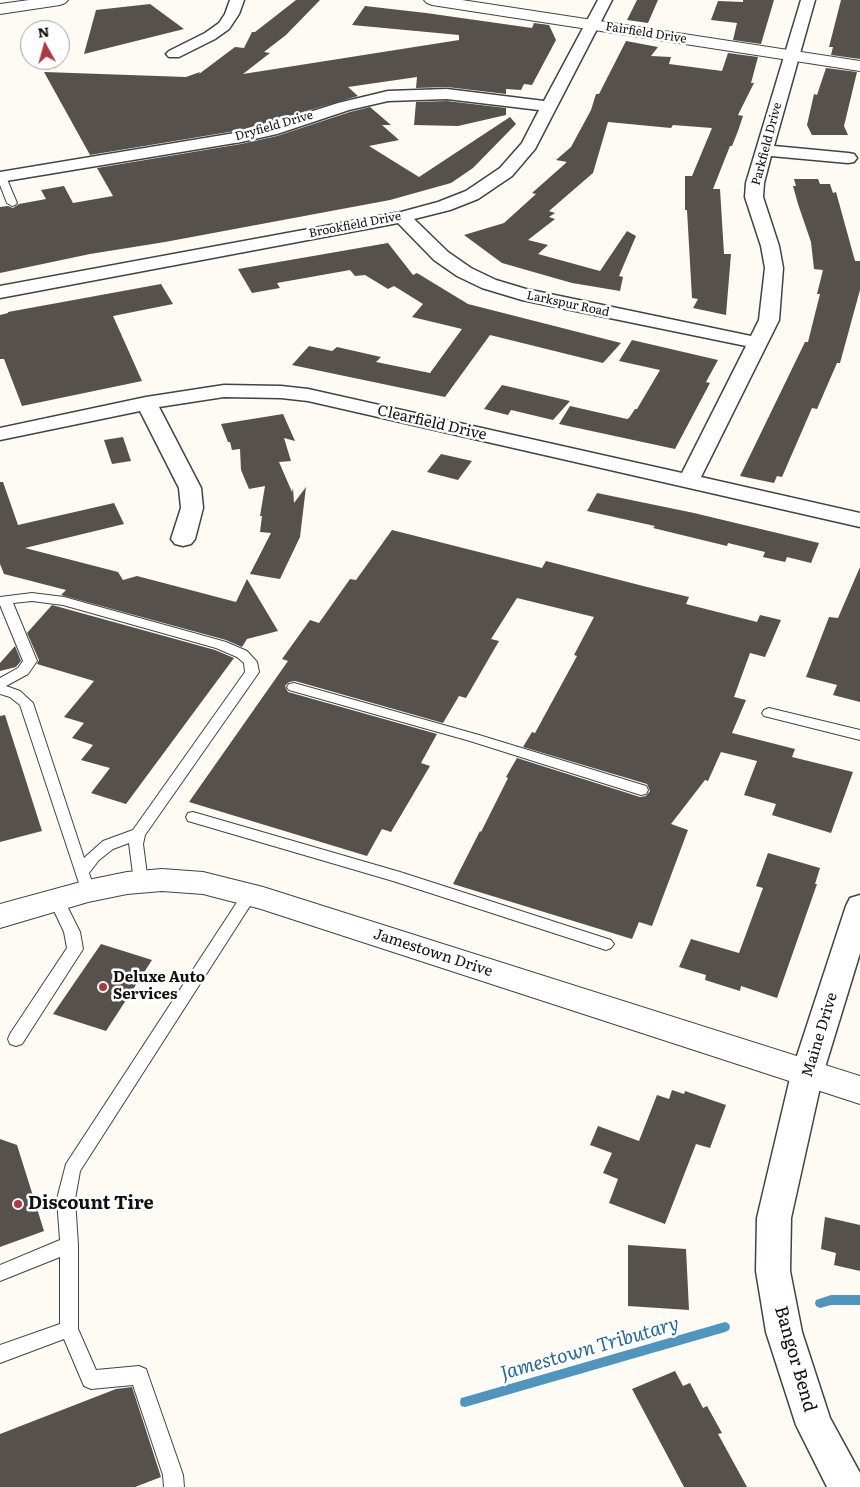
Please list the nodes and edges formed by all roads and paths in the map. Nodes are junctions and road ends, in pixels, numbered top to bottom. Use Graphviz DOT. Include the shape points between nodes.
graph roads {
  1 [pos="55,0"];
  2 [pos="60,0"];
  3 [pos="238,0"];
  4 [pos="432,0"];
  5 [pos="605,0"];
  6 [pos="808,0"];
  7 [pos="0,9"];
  8 [pos="592,24"];
  9 [pos="174,54"];
  10 [pos="792,55"];
  11 [pos="860,66"];
  12 [pos="548,106"];
  13 [pos="764,150"];
  14 [pos="848,158"];
  15 [pos="0,176"];
  16 [pos="12,203"];
  17 [pos="402,217"];
  18 [pos="0,292"];
  19 [pos="758,343"];
  20 [pos="146,403"];
  21 [pos="0,434"];
  22 [pos="689,480"];
  23 [pos="860,520"];
  24 [pos="183,539"];
  25 [pos="3,600"];
  26 [pos="0,684"];
  27 [pos="294,686"];
  28 [pos="0,689"];
  29 [pos="769,714"];
  30 [pos="860,735"];
  31 [pos="641,790"];
  32 [pos="193,817"];
  33 [pos="138,834"];
  34 [pos="85,881"];
  35 [pos="141,882"];
  36 [pos="250,894"];
  37 [pos="57,900"];
  38 [pos="860,906"];
  39 [pos="0,916"];
  40 [pos="606,944"];
  41 [pos="16,1038"];
  42 [pos="807,1074"];
  43 [pos="860,1090"];
  44 [pos="785,1164"];
  45 [pos="69,1245"];
  46 [pos="0,1273"];
  47 [pos="69,1329"];
  48 [pos="0,1354"];
  49 [pos="174,1487"];
  50 [pos="847,1487"];
  1 -- 2 [label="street"];
  1 -- 7 [label="street"];
  3 -- 9 [label="street" via="224,26"];
  4 -- 8 [label="street, Fairfield Drive"];
  5 -- 8 [label="street, Brookfield Drive"];
  6 -- 10 [label="street, Parkfield Drive"];
  8 -- 10 [label="street, Fairfield Drive"];
  8 -- 12 [label="street, Brookfield Drive"];
  10 -- 11 [label="street, Fairfield Drive"];
  10 -- 13 [label="street, Parkfield Drive"];
  12 -- 15 [label="street, Dryfield Drive" via="447,94 388,96 241,137"];
  12 -- 17 [label="street, Brookfield Drive" via="529,145 506,172 489,185 444,206"];
  13 -- 14 [label="street"];
  13 -- 19 [label="street, Parkfield Drive" via="754,197 774,268 768,320"];
  15 -- 16 [label="lane"];
  17 -- 18 [label="street, Brookfield Drive"];
  17 -- 19 [label="street, Larkspur Road" via="441,256 489,284 522,294"];
  19 -- 22 [label="street, Parkfield Drive"];
  20 -- 21 [label="street, Clearfield Drive"];
  20 -- 22 [label="street, Clearfield Drive" via="224,391 308,395"];
  20 -- 24 [label="street" via="190,488 192,508"];
  22 -- 23 [label="street, Clearfield Drive"];
  25 -- 26 [label="lane" via="30,661 23,671"];
  25 -- 33 [label="lane" via="32,597 64,601 221,645 242,654 250,662 252,672"];
  27 -- 31 [label="lane"];
  28 -- 34 [label="lane" via="15,694 26,703"];
  29 -- 30 [label="lane"];
  32 -- 40 [label="lane" via="395,876"];
  33 -- 34 [label="lane" via="108,845 94,856"];
  33 -- 35 [label="lane" via="136,844"];
  34 -- 35 [label="street, Jamestown Drive"];
  34 -- 37 [label="street, Jamestown Drive"];
  35 -- 36 [label="street, Jamestown Drive" via="162,880 203,884"];
  36 -- 42 [label="street, Jamestown Drive"];
  36 -- 45 [label="lane" via="72,1169 66,1199"];
  37 -- 39 [label="street, Jamestown Drive"];
  37 -- 41 [label="lane" via="72,932 75,949"];
  38 -- 42 [label="street, Maine Drive"];
  42 -- 43 [label="street, Jamestown Drive"];
  42 -- 44 [label="street, Maine Drive"];
  44 -- 50 [label="street, Bangor Bend" via="774,1218 772,1271 784,1332 814,1425"];
  45 -- 46 [label="lane"];
  45 -- 47 [label="lane"];
  47 -- 48 [label="lane"];
  47 -- 49 [label="lane" via="91,1380 139,1375 173,1475"];
}
